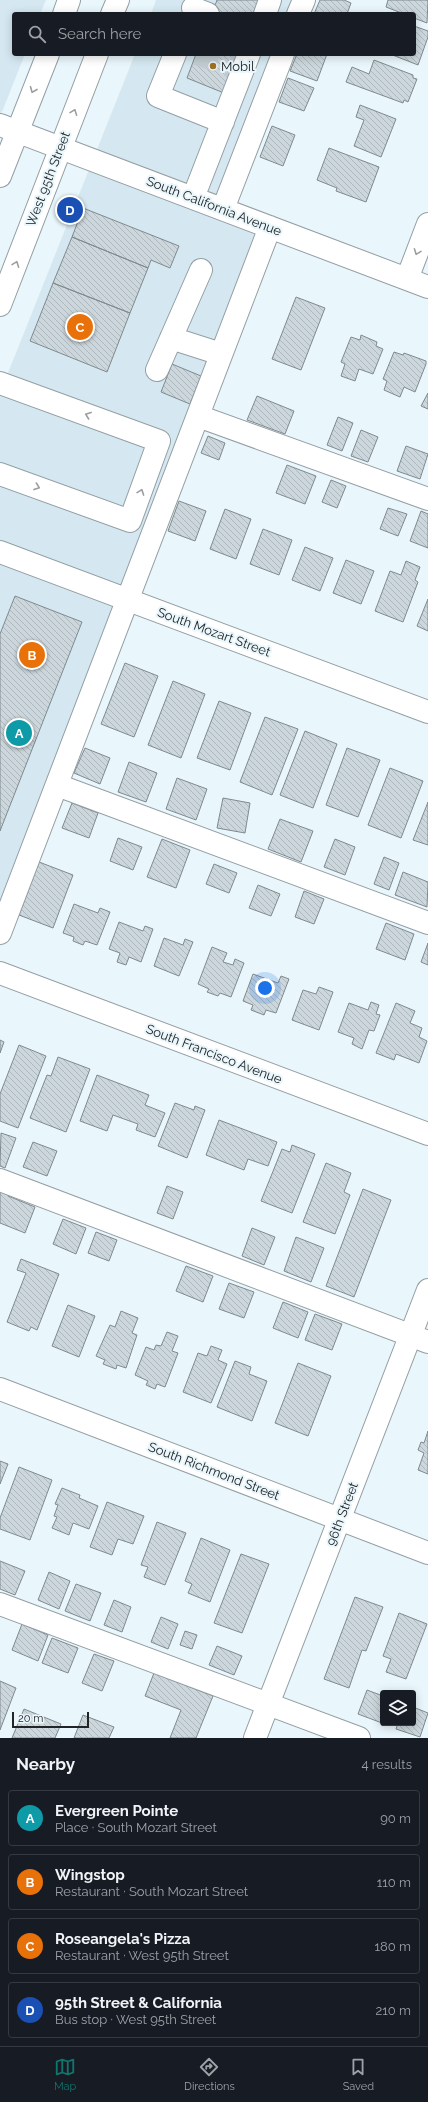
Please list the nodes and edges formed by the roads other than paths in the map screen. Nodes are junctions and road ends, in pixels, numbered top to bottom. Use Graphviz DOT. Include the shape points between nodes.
graph roads {
  1 [pos="69,0"];
  2 [pos="118,0"];
  3 [pos="270,0"];
  4 [pos="304,0"];
  5 [pos="65,12"];
  6 [pos="113,12"];
  7 [pos="266,12"];
  8 [pos="299,12"];
  9 [pos="47,56"];
  10 [pos="96,56"];
  11 [pos="174,56"];
  12 [pos="282,56"];
  13 [pos="241,64"];
  14 [pos="223,122"];
  15 [pos="9,128"];
  16 [pos="60,148"];
  17 [pos="0,176"];
  18 [pos="193,198"];
  19 [pos="223,209"];
  20 [pos="428,224"];
  21 [pos="270,227"];
  22 [pos="201,270"];
  23 [pos="407,279"];
  24 [pos="428,287"];
  25 [pos="0,305"];
  26 [pos="171,338"];
  27 [pos="221,354"];
  28 [pos="157,370"];
  29 [pos="0,384"];
  30 [pos="198,416"];
  31 [pos="0,474"];
  32 [pos="428,499"];
  33 [pos="0,552"];
  34 [pos="128,600"];
  35 [pos="428,712"];
  36 [pos="57,785"];
  37 [pos="428,923"];
  38 [pos="0,933"];
  39 [pos="0,974"];
  40 [pos="428,1134"];
  41 [pos="0,1180"];
  42 [pos="428,1290"];
  43 [pos="419,1338"];
  44 [pos="0,1390"];
  45 [pos="340,1519"];
  46 [pos="428,1552"];
  47 [pos="0,1604"];
  48 [pos="268,1704"];
  49 [pos="255,1738"];
  50 [pos="359,1738"];
  1 -- 5 [label="street"];
  2 -- 6 [label="street"];
  3 -- 7 [label="street"];
  4 -- 8 [label="street"];
  9 -- 15 [label="street, one-way"];
  16 -- 10 [label="street, West 95th Street, one-way"];
  11 -- 14 [label="street" via="158,96"];
  12 -- 19 [label="street"];
  13 -- 14 [label="street"];
  14 -- 18 [label="street"];
  15 -- 16 [label="street, South California Avenue"];
  15 -- 17 [label="street"];
  16 -- 18 [label="street, South California Avenue"];
  25 -- 16 [label="street, West 95th Street, one-way"];
  18 -- 19 [label="street, South California Avenue"];
  19 -- 21 [label="street, South California Avenue"];
  20 -- 23 [label="street, one-way"];
  21 -- 23 [label="street, South California Avenue"];
  21 -- 27 [label="street"];
  22 -- 26 [label="street"];
  23 -- 24 [label="street, South California Avenue"];
  26 -- 27 [label="street"];
  26 -- 28 [label="street"];
  27 -- 30 [label="street"];
  31 -- 29 [label="street, one-way" via="130,521 159,441"];
  30 -- 32 [label="street"];
  30 -- 34 [label="street"];
  33 -- 34 [label="street, South Mozart Street"];
  34 -- 35 [label="street, South Mozart Street"];
  34 -- 36 [label="street"];
  36 -- 37 [label="street"];
  36 -- 38 [label="street"];
  39 -- 40 [label="street, South Francisco Avenue"];
  41 -- 43 [label="street"];
  42 -- 43 [label="street, 96th Street"];
  43 -- 45 [label="street, 96th Street"];
  44 -- 45 [label="street, South Richmond Street"];
  45 -- 46 [label="street, South Richmond Street"];
  45 -- 48 [label="street, 96th Street"];
  47 -- 48 [label="street"];
  48 -- 49 [label="street, 96th Street"];
  48 -- 50 [label="street"];
}
